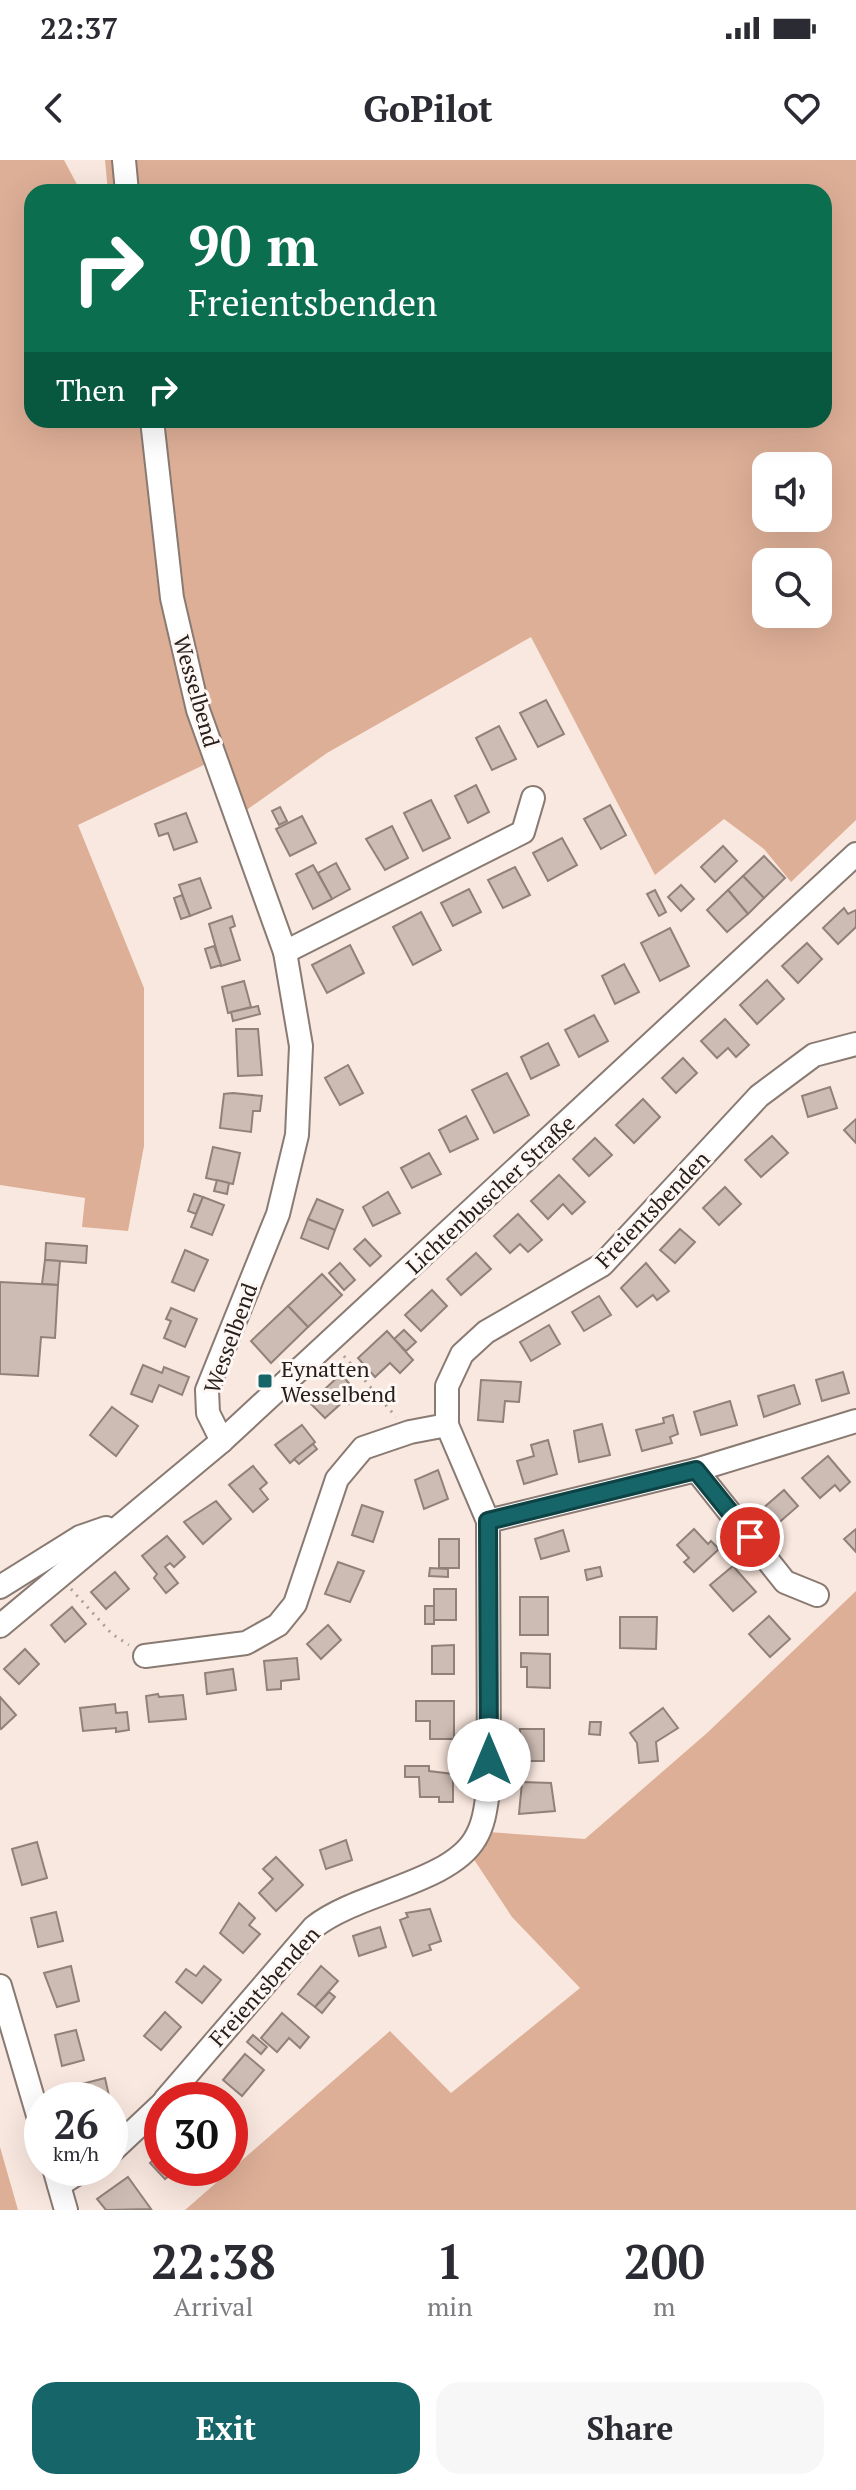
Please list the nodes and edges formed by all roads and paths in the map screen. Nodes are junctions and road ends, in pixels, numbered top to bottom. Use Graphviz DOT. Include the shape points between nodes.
graph roads {
  1 [pos="124,160"];
  2 [pos="126,184"];
  3 [pos="153,428"];
  4 [pos="533,798"];
  5 [pos="856,854"];
  6 [pos="285,952"];
  7 [pos="856,1044"];
  8 [pos="331,1341"];
  9 [pos="856,1421"];
  10 [pos="447,1425"];
  11 [pos="410,1432"];
  12 [pos="222,1441"];
  13 [pos="696,1470"];
  14 [pos="488,1521"];
  15 [pos="117,1526"];
  16 [pos="58,1575"];
  17 [pos="0,1587"];
  18 [pos="817,1595"];
  19 [pos="0,1626"];
  20 [pos="145,1656"];
  21 [pos="0,1986"];
  22 [pos="28,2082"];
  23 [pos="181,2082"];
  24 [pos="144,2121"];
  25 [pos="128,2136"];
  26 [pos="59,2186"];
  27 [pos="66,2210"];
  1 -- 2 [label="street"];
  3 -- 6 [label="street, Wesselbend" via="172,598 198,710"];
  4 -- 6 [label="street" via="523,832"];
  5 -- 8 [label="street, Lichtenbuscher Straße"];
  6 -- 12 [label="street, Wesselbend" via="301,1046 297,1135 278,1214 207,1390 208,1413"];
  7 -- 10 [label="street, Freientsbenden" via="814,1055 759,1096 602,1265 486,1332 462,1354 447,1386"];
  8 -- 11 [label="path"];
  8 -- 12 [label="street, Lichtenbuscher Straße"];
  9 -- 13 [label="street"];
  10 -- 11 [label="street"];
  10 -- 14 [label="street, Freientsbenden"];
  11 -- 20 [label="street" via="363,1448 337,1479 295,1604 278,1625 246,1643"];
  12 -- 15 [label="street, Lichtenbuscher Straße"];
  13 -- 14 [label="street"];
  13 -- 18 [label="street" via="785,1582"];
  14 -- 23 [label="street, Freientsbenden" via="489,1785 474,1841 450,1864 335,1910 314,1927"];
  15 -- 16 [label="street, Lichtenbuscher Straße"];
  15 -- 17 [label="street, Lichtenbuscher Straße" via="94,1529"];
  16 -- 19 [label="street, Lichtenbuscher Straße"];
  16 -- 20 [label="path" via="112,1634"];
  21 -- 22 [label="street"];
  24 -- 25 [label="street, Freientsbenden"];
  26 -- 27 [label="street"];
}
